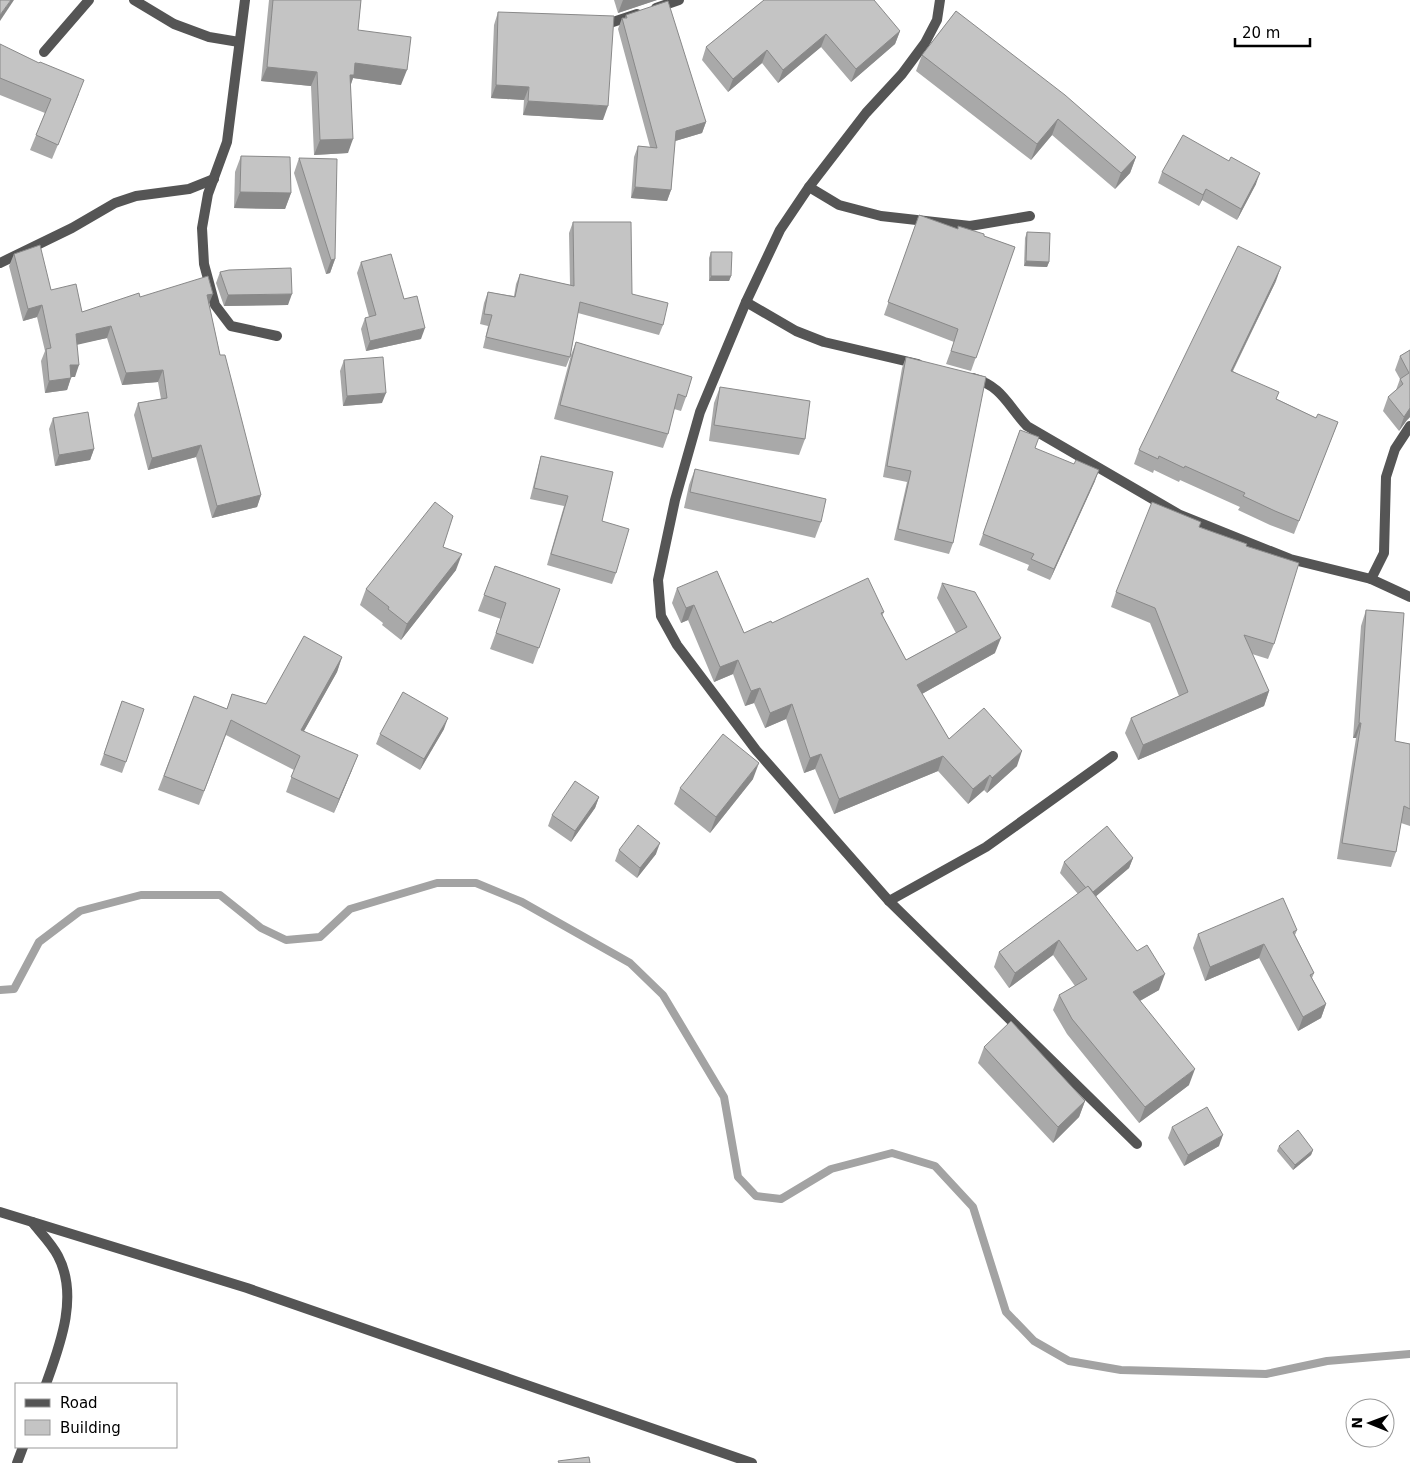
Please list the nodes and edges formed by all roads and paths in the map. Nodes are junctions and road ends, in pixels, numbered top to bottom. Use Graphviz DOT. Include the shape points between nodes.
graph roads {
  1 [pos="89,0"];
  2 [pos="134,0"];
  3 [pos="245,0"];
  4 [pos="679,0"];
  5 [pos="940,0"];
  6 [pos="610,22"];
  7 [pos="239,42"];
  8 [pos="44,52"];
  9 [pos="214,180"];
  10 [pos="809,187"];
  11 [pos="1030,216"];
  12 [pos="0,263"];
  13 [pos="746,302"];
  14 [pos="277,336"];
  15 [pos="932,367"];
  16 [pos="959,374"];
  17 [pos="1410,426"];
  18 [pos="1371,579"];
  19 [pos="1410,597"];
  20 [pos="1113,756"];
  21 [pos="889,901"];
  22 [pos="1137,1144"];
  23 [pos="0,1212"];
  24 [pos="32,1222"];
  25 [pos="46,1383"];
  26 [pos="23,1448"];
  27 [pos="17,1463"];
  28 [pos="752,1463"];
  1 -- 8 [label="street"];
  2 -- 7 [label="street" via="174,24 210,37"];
  3 -- 7 [label="street"];
  4 -- 6 [label="street"];
  5 -- 10 [label="street" via="937,20 926,43"];
  7 -- 9 [label="street" via="227,142"];
  9 -- 12 [label="street" via="189,189 136,196 115,203"];
  9 -- 14 [label="street" via="202,228 204,264 215,304 231,326"];
  10 -- 11 [label="street" via="839,205 881,216 970,226"];
  10 -- 13 [label="street" via="780,230"];
  13 -- 15 [label="street" via="796,331 824,342"];
  13 -- 21 [label="street" via="700,412 674,500 658,580 661,616 676,645 756,750"];
  16 -- 18 [label="street" via="986,382 1002,394 1027,426 1180,516 1290,559"];
  17 -- 18 [label="street" via="1395,449 1386,477 1384,552"];
  18 -- 19 [label="street"];
  20 -- 21 [label="street" via="986,847"];
  21 -- 22 [label="street"];
  23 -- 24 [label="street"];
  24 -- 25 [label="street" via="58,1256 69,1296 58,1351"];
  24 -- 28 [label="street" via="256,1291"];
  26 -- 27 [label="street"];
}
